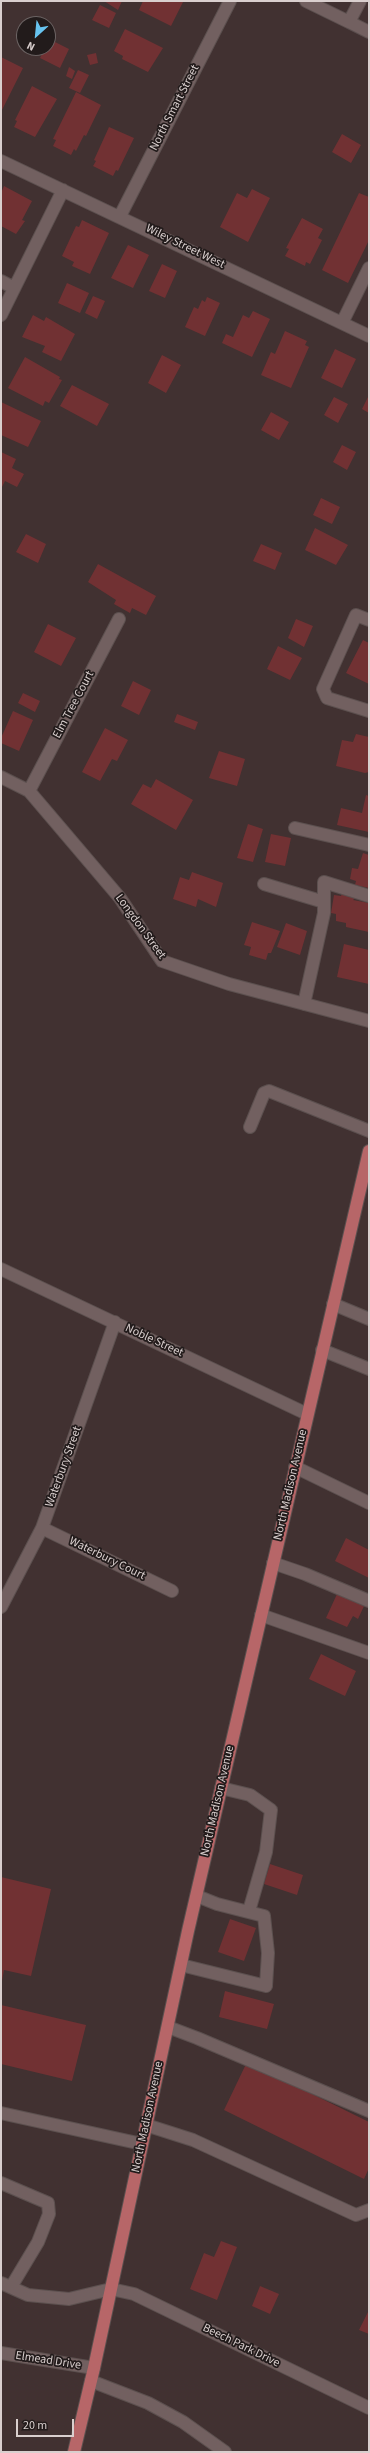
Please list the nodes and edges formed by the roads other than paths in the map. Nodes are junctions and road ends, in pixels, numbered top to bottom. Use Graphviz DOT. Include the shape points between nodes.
graph roads {
  1 [pos="230,1"];
  2 [pos="306,1"];
  3 [pos="360,1"];
  4 [pos="349,22"];
  5 [pos="369,32"];
  6 [pos="1,161"];
  7 [pos="63,190"];
  8 [pos="120,216"];
  9 [pos="369,268"];
  10 [pos="1,281"];
  11 [pos="14,288"];
  12 [pos="1,315"];
  13 [pos="342,323"];
  14 [pos="369,336"];
  15 [pos="119,619"];
  16 [pos="369,620"];
  17 [pos="369,711"];
  18 [pos="1,777"];
  19 [pos="29,791"];
  20 [pos="295,828"];
  21 [pos="369,845"];
  22 [pos="264,884"];
  23 [pos="369,896"];
  24 [pos="324,902"];
  25 [pos="304,1004"];
  26 [pos="369,1021"];
  27 [pos="250,1127"];
  28 [pos="369,1131"];
  29 [pos="369,1151"];
  30 [pos="1,1269"];
  31 [pos="333,1304"];
  32 [pos="369,1319"];
  33 [pos="115,1322"];
  34 [pos="322,1350"];
  35 [pos="369,1369"];
  36 [pos="307,1414"];
  37 [pos="295,1467"];
  38 [pos="369,1503"];
  39 [pos="42,1528"];
  40 [pos="273,1563"];
  41 [pos="172,1591"];
  42 [pos="369,1601"];
  43 [pos="1,1607"];
  44 [pos="261,1615"];
  45 [pos="369,1653"];
  46 [pos="221,1788"];
  47 [pos="196,1896"];
  48 [pos="249,1911"];
  49 [pos="181,1965"];
  50 [pos="168,2027"];
  51 [pos="369,2110"];
  52 [pos="1,2113"];
  53 [pos="146,2125"];
  54 [pos="142,2144"];
  55 [pos="1,2183"];
  56 [pos="369,2210"];
  57 [pos="6,2285"];
  58 [pos="111,2289"];
  59 [pos="1,2354"];
  60 [pos="94,2368"];
  61 [pos="91,2381"];
  62 [pos="369,2408"];
  63 [pos="74,2452"];
  64 [pos="225,2452"];
  1 -- 8 [label="street, North Smart Street"];
  2 -- 4 [label="street"];
  3 -- 4 [label="street"];
  4 -- 5 [label="street"];
  6 -- 7 [label="street, Wiley Street West"];
  7 -- 8 [label="street, Wiley Street West"];
  7 -- 11 [label="street"];
  8 -- 13 [label="street, Wiley Street West"];
  9 -- 13 [label="street"];
  10 -- 11 [label="street"];
  11 -- 12 [label="street"];
  13 -- 14 [label="street, Wiley Street West"];
  15 -- 19 [label="street, Elm Tree Court"];
  16 -- 17 [label="street" via="356,614 323,689 327,698"];
  18 -- 19 [label="street, Longdon Street"];
  19 -- 25 [label="street, Longdon Street" via="120,898 162,961 229,984"];
  20 -- 21 [label="street"];
  22 -- 24 [label="street"];
  23 -- 24 [label="street" via="324,882"];
  24 -- 25 [label="street" via="317,950"];
  25 -- 26 [label="street, Longdon Street"];
  27 -- 28 [label="street" via="264,1093 269,1091"];
  29 -- 31 [label="main road, North Madison Avenue"];
  30 -- 33 [label="street, Noble Street"];
  31 -- 32 [label="street"];
  31 -- 34 [label="main road, North Madison Avenue"];
  33 -- 36 [label="street, Noble Street"];
  33 -- 39 [label="street, Waterbury Street"];
  34 -- 35 [label="street"];
  34 -- 36 [label="main road, North Madison Avenue"];
  36 -- 37 [label="main road, North Madison Avenue"];
  37 -- 38 [label="street"];
  37 -- 40 [label="main road, North Madison Avenue"];
  39 -- 41 [label="street, Waterbury Court"];
  39 -- 43 [label="street, Waterbury Street"];
  40 -- 42 [label="street"];
  40 -- 44 [label="main road, North Madison Avenue"];
  44 -- 45 [label="street"];
  44 -- 46 [label="main road, North Madison Avenue"];
  46 -- 47 [label="main road, North Madison Avenue"];
  46 -- 48 [label="street" via="250,1795 271,1810 266,1852"];
  47 -- 48 [label="street"];
  47 -- 49 [label="main road, North Madison Avenue"];
  48 -- 49 [label="street" via="264,1916 268,1953 266,1986"];
  49 -- 50 [label="main road, North Madison Avenue"];
  50 -- 51 [label="street"];
  50 -- 53 [label="main road, North Madison Avenue"];
  52 -- 54 [label="street"];
  53 -- 54 [label="main road, North Madison Avenue"];
  53 -- 56 [label="street" via="193,2140 356,2215"];
  54 -- 58 [label="main road, North Madison Avenue"];
  55 -- 57 [label="street" via="48,2203 49,2214 38,2242"];
  57 -- 58 [label="street" via="28,2295 69,2299"];
  58 -- 60 [label="main road, North Madison Avenue"];
  58 -- 62 [label="street, Beech Park Drive" via="134,2294"];
  59 -- 60 [label="street, Elmead Drive"];
  60 -- 61 [label="main road, North Madison Avenue"];
  61 -- 63 [label="main road, North Madison Avenue"];
  61 -- 64 [label="street" via="148,2403 183,2422"];
}
